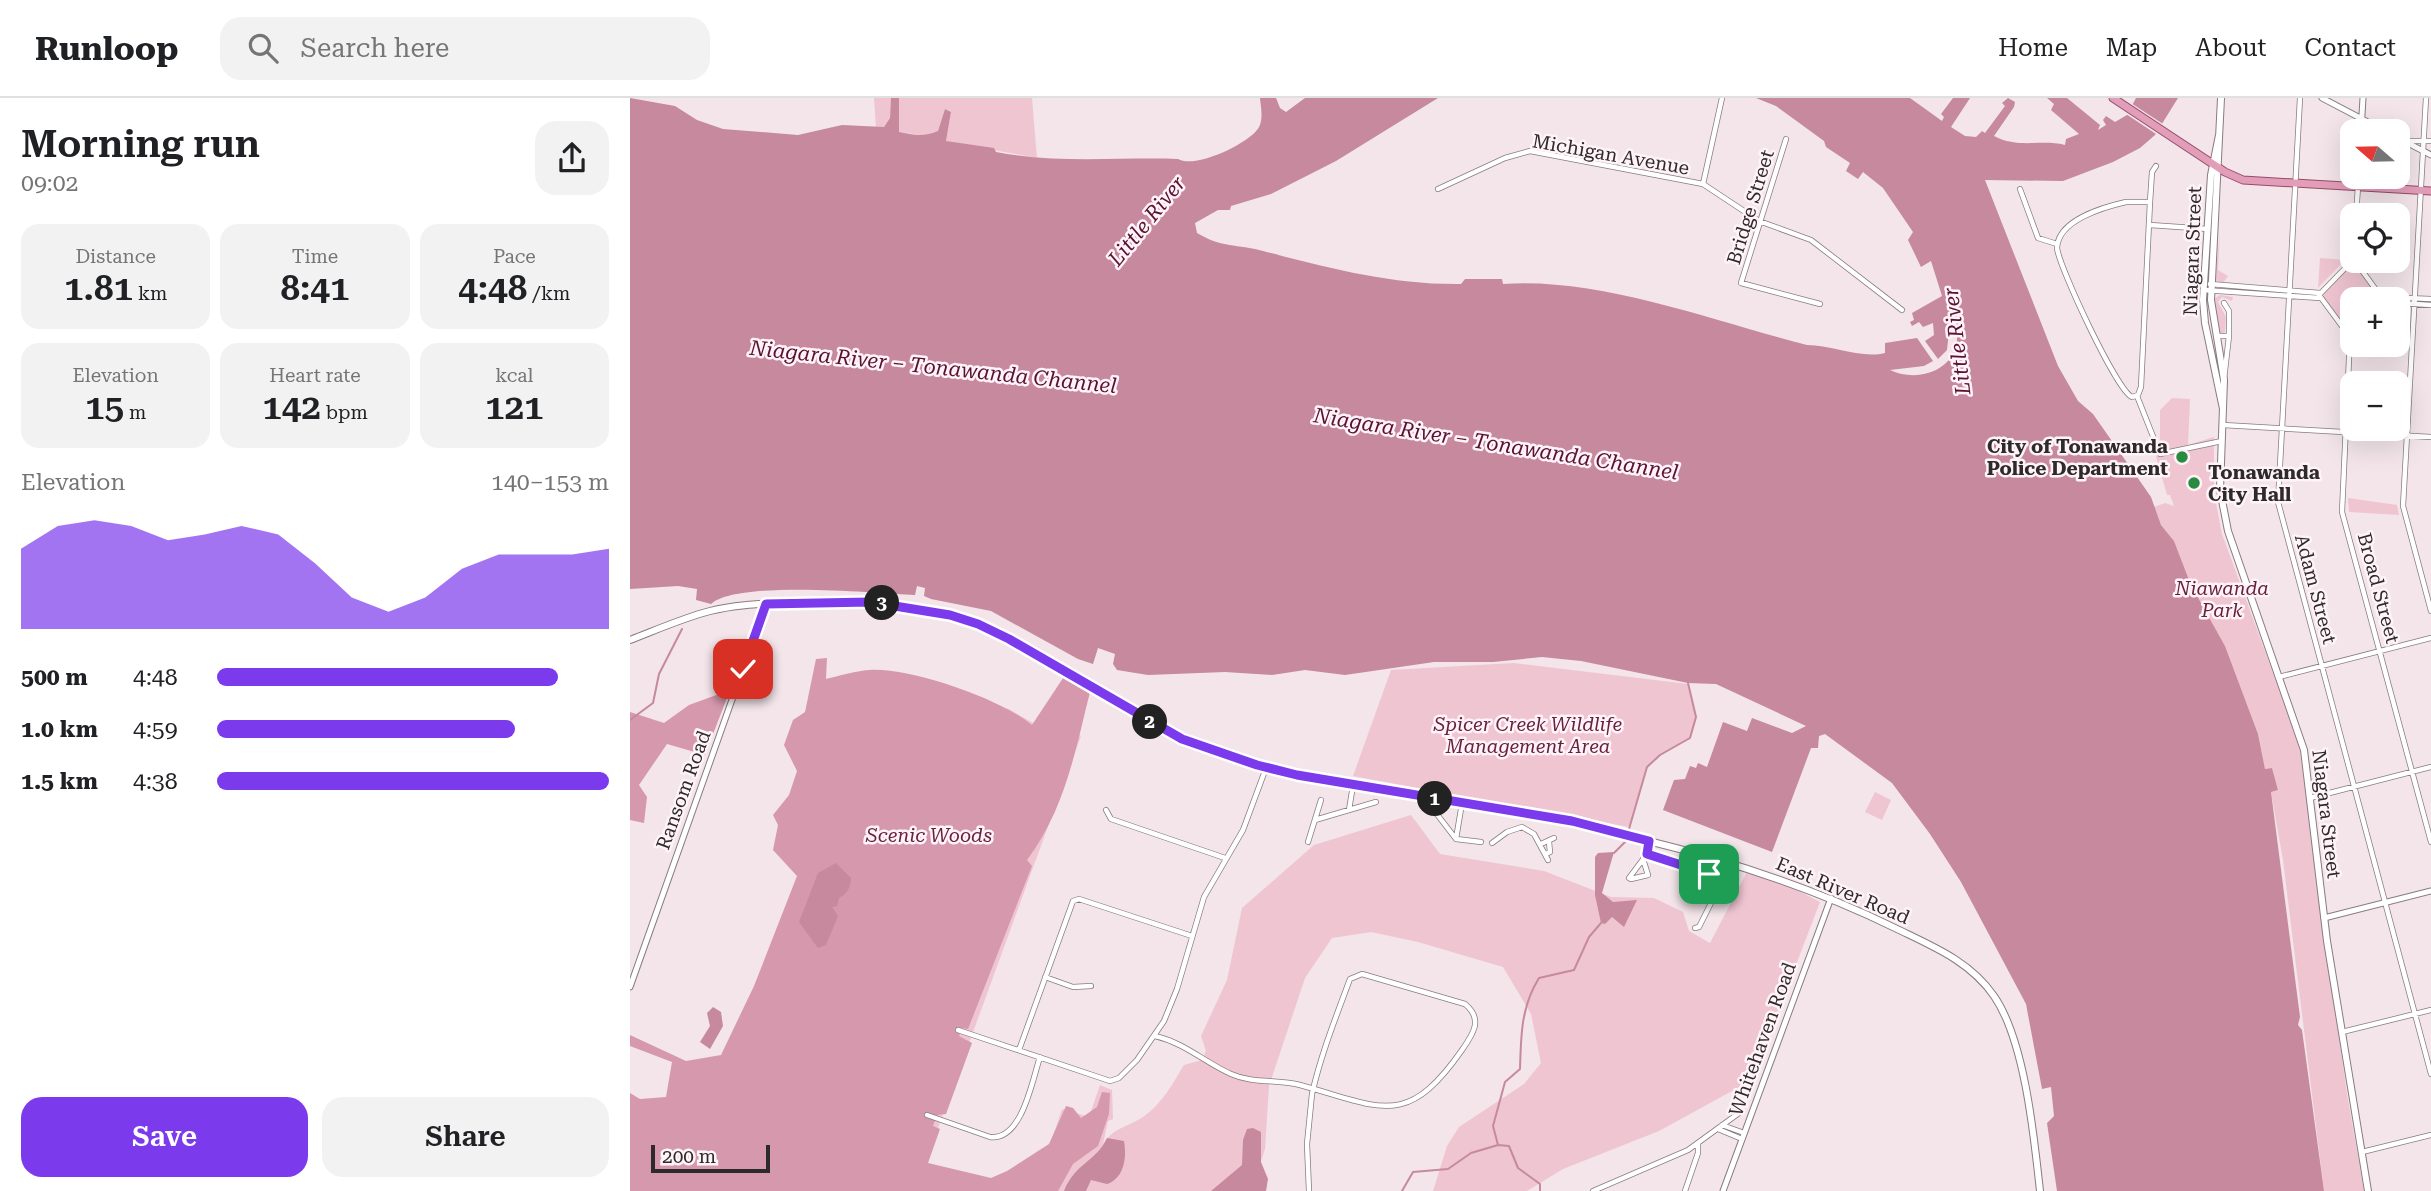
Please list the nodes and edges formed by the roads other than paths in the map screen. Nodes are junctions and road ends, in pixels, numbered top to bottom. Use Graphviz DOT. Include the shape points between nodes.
graph roads {
  1 [pos="1722,98"];
  2 [pos="2113,98"];
  3 [pos="2221,98"];
  4 [pos="2300,98"];
  5 [pos="2322,98"];
  6 [pos="2363,98"];
  7 [pos="2426,98"];
  8 [pos="2362,119"];
  9 [pos="1786,139"];
  10 [pos="2410,140"];
  11 [pos="2424,141"];
  12 [pos="2431,141"];
  13 [pos="2410,144"];
  14 [pos="2423,151"];
  15 [pos="2431,155"];
  16 [pos="2156,166"];
  17 [pos="2216,166"];
  18 [pos="2296,183"];
  19 [pos="1703,184"];
  20 [pos="2340,186"];
  21 [pos="1438,189"];
  22 [pos="2390,189"];
  23 [pos="2020,190"];
  24 [pos="2421,191"];
  25 [pos="2431,191"];
  26 [pos="2150,202"];
  27 [pos="1759,221"];
  28 [pos="2150,225"];
  29 [pos="2212,229"];
  30 [pos="2057,244"];
  31 [pos="2342,273"];
  32 [pos="2363,273"];
  33 [pos="2208,287"];
  34 [pos="2374,287"];
  35 [pos="2289,294"];
  36 [pos="2320,295"];
  37 [pos="2431,299"];
  38 [pos="2410,301"];
  39 [pos="2414,301"];
  40 [pos="2410,302"];
  41 [pos="2224,303"];
  42 [pos="1820,304"];
  43 [pos="2431,305"];
  44 [pos="1902,310"];
  45 [pos="2340,321"];
  46 [pos="2215,336"];
  47 [pos="2228,336"];
  48 [pos="2410,378"];
  49 [pos="2224,380"];
  50 [pos="2137,396"];
  51 [pos="2222,410"];
  52 [pos="2223,425"];
  53 [pos="2282,428"];
  54 [pos="2340,432"];
  55 [pos="2410,436"];
  56 [pos="2431,437"];
  57 [pos="2222,441"];
  58 [pos="2344,441"];
  59 [pos="2407,441"];
  60 [pos="766,604"];
  61 [pos="2431,611"];
  62 [pos="2431,638"];
  63 [pos="630,640"];
  64 [pos="2380,651"];
  65 [pos="2322,666"];
  66 [pos="2279,677"];
  67 [pos="2431,767"];
  68 [pos="1266,768"];
  69 [pos="2412,772"];
  70 [pos="1353,785"];
  71 [pos="2354,787"];
  72 [pos="2310,798"];
  73 [pos="1321,800"];
  74 [pos="1376,802"];
  75 [pos="1462,803"];
  76 [pos="1106,810"];
  77 [pos="1349,810"];
  78 [pos="1436,813"];
  79 [pos="1524,814"];
  80 [pos="1315,820"];
  81 [pos="1522,828"];
  82 [pos="1555,838"];
  83 [pos="1457,839"];
  84 [pos="1649,841"];
  85 [pos="1308,842"];
  86 [pos="1481,842"];
  87 [pos="1549,842"];
  88 [pos="2431,842"];
  89 [pos="1492,843"];
  90 [pos="1541,844"];
  91 [pos="1645,857"];
  92 [pos="1225,858"];
  93 [pos="1712,859"];
  94 [pos="1709,874"];
  95 [pos="2431,891"];
  96 [pos="1831,898"];
  97 [pos="2385,902"];
  98 [pos="2323,918"];
  99 [pos="1695,928"];
  100 [pos="1192,936"];
  101 [pos="1045,977"];
  102 [pos="1091,985"];
  103 [pos="630,987"];
  104 [pos="2431,1010"];
  105 [pos="2416,1014"];
  106 [pos="958,1030"];
  107 [pos="2341,1033"];
  108 [pos="1155,1035"];
  109 [pos="1019,1050"];
  110 [pos="1040,1057"];
  111 [pos="2431,1074"];
  112 [pos="1313,1090"];
  113 [pos="1739,1113"];
  114 [pos="927,1115"];
  115 [pos="1722,1125"];
  116 [pos="1717,1129"];
  117 [pos="2431,1135"];
  118 [pos="1743,1136"];
  119 [pos="1698,1144"];
  120 [pos="2361,1152"];
  121 [pos="1309,1191"];
  122 [pos="1593,1191"];
  123 [pos="1685,1191"];
  124 [pos="1723,1191"];
  125 [pos="2040,1191"];
  126 [pos="2368,1191"];
  1 -- 19 [label="street"];
  2 -- 17 [label="main road"];
  3 -- 17 [label="main road, Niagara Street"];
  4 -- 18 [label="street, Adam Street"];
  5 -- 8 [label="street"];
  6 -- 8 [label="street"];
  7 -- 11 [label="street"];
  9 -- 27 [label="street, Bridge Street"];
  10 -- 11 [label="street"];
  11 -- 12 [label="street"];
  11 -- 14 [label="street"];
  13 -- 14 [label="street"];
  14 -- 15 [label="street"];
  14 -- 24 [label="street"];
  16 -- 26 [label="street"];
  17 -- 18 [label="main road" via="2244,180"];
  17 -- 29 [label="main road, Niagara Street"];
  18 -- 20 [label="main road"];
  18 -- 35 [label="street, Adam Street"];
  19 -- 21 [label="street, Michigan Avenue" via="1530,151"];
  19 -- 27 [label="street"];
  22 -- 24 [label="main road"];
  23 -- 30 [label="street" via="2038,238"];
  24 -- 25 [label="main road"];
  24 -- 39 [label="street"];
  26 -- 28 [label="street"];
  26 -- 30 [label="street" via="2120,203 2073,223 2062,231"];
  27 -- 42 [label="street, Bridge Street" via="1741,283"];
  27 -- 44 [label="street" via="1811,240"];
  28 -- 29 [label="street"];
  28 -- 50 [label="street"];
  29 -- 33 [label="main road, Niagara Street"];
  30 -- 50 [label="street" via="2058,257 2102,350 2127,395"];
  31 -- 36 [label="street"];
  32 -- 34 [label="street"];
  33 -- 35 [label="street"];
  33 -- 46 [label="main road, Niagara Street"];
  33 -- 51 [label="main road, Niagara Street" via="2205,323"];
  35 -- 36 [label="street"];
  35 -- 53 [label="street, Adam Street"];
  36 -- 45 [label="street"];
  37 -- 39 [label="street"];
  38 -- 39 [label="street"];
  39 -- 40 [label="street"];
  39 -- 43 [label="street"];
  39 -- 48 [label="street"];
  41 -- 47 [label="street, Niagara Street" via="2229,311"];
  46 -- 47 [label="street, Niagara Street"];
  46 -- 49 [label="main road, Niagara Street"];
  47 -- 49 [label="street, Niagara Street"];
  49 -- 51 [label="main road, Niagara Street"];
  50 -- 57 [label="street" via="2160,454"];
  51 -- 52 [label="main road, Niagara Street"];
  52 -- 53 [label="street"];
  52 -- 57 [label="main road, Niagara Street"];
  53 -- 54 [label="street"];
  53 -- 65 [label="street, Adam Street" via="2278,502"];
  55 -- 56 [label="street"];
  57 -- 66 [label="main road, Niagara Street" via="2222,511"];
  58 -- 64 [label="street, Broad Street" via="2342,512"];
  59 -- 61 [label="street" via="2403,506"];
  60 -- 63 [label="main road, East River Road" via="708,611"];
  60 -- 68 [label="main road, East River Road" via="878,602 970,621 1171,734"];
  60 -- 103 [label="street, Ransom Road"];
  62 -- 64 [label="street"];
  64 -- 65 [label="street"];
  64 -- 69 [label="street, Broad Street"];
  65 -- 66 [label="street"];
  65 -- 71 [label="street, Adam Street"];
  66 -- 72 [label="main road, Niagara Street" via="2301,740"];
  67 -- 69 [label="street"];
  68 -- 70 [label="main road, East River Road"];
  68 -- 92 [label="street" via="1249,816"];
  69 -- 71 [label="street"];
  69 -- 88 [label="street, Broad Street"];
  70 -- 75 [label="main road, East River Road"];
  70 -- 77 [label="street"];
  71 -- 72 [label="street"];
  71 -- 97 [label="street, Adam Street"];
  72 -- 98 [label="main road, Niagara Street"];
  73 -- 80 [label="street"];
  74 -- 77 [label="street"];
  75 -- 79 [label="main road, East River Road"];
  75 -- 83 [label="street"];
  76 -- 92 [label="street" via="1111,819"];
  77 -- 80 [label="street"];
  78 -- 83 [label="street"];
  79 -- 81 [label="street"];
  79 -- 84 [label="main road, East River Road"];
  80 -- 85 [label="street"];
  81 -- 89 [label="street"];
  81 -- 90 [label="street"];
  82 -- 87 [label="street"];
  83 -- 86 [label="street"];
  84 -- 91 [label="street"];
  84 -- 93 [label="main road, East River Road"];
  87 -- 90 [label="street"];
  87 -- 90 [label="street" via="1547,857"];
  91 -- 91 [label="street" via="1648,875 1629,878"];
  91 -- 94 [label="street"];
  92 -- 100 [label="street" via="1204,897"];
  93 -- 94 [label="street"];
  93 -- 96 [label="main road, East River Road"];
  94 -- 99 [label="street" via="1717,884 1715,895"];
  95 -- 97 [label="street"];
  96 -- 118 [label="street, Whitehaven Road"];
  96 -- 125 [label="main road, East River Road" via="1953,957 1994,996 2017,1056"];
  97 -- 98 [label="street"];
  97 -- 105 [label="street, Adam Street"];
  98 -- 107 [label="main road, Niagara Street"];
  100 -- 101 [label="street" via="1079,899 1070,905"];
  100 -- 108 [label="street" via="1174,999"];
  101 -- 102 [label="street" via="1073,987"];
  101 -- 109 [label="street"];
  104 -- 105 [label="street"];
  105 -- 107 [label="street"];
  105 -- 111 [label="street, Adam Street"];
  106 -- 109 [label="street"];
  107 -- 120 [label="main road, Niagara Street"];
  108 -- 110 [label="street" via="1137,1060 1113,1081"];
  108 -- 112 [label="street" via="1188,1047 1237,1076"];
  109 -- 110 [label="street"];
  110 -- 114 [label="street" via="1016,1125 999,1136"];
  112 -- 112 [label="street" via="1371,1105 1397,1105 1420,1097 1443,1078 1474,1034 1474,1011 1465,1004 1362,974 1350,979"];
  112 -- 121 [label="street" via="1307,1144"];
  113 -- 115 [label="street"];
  115 -- 116 [label="street"];
  115 -- 118 [label="street"];
  116 -- 118 [label="street"];
  116 -- 119 [label="street"];
  117 -- 120 [label="street"];
  118 -- 124 [label="street, Whitehaven Road"];
  119 -- 122 [label="street"];
  119 -- 123 [label="street"];
  120 -- 126 [label="main road, Niagara Street"];
}
